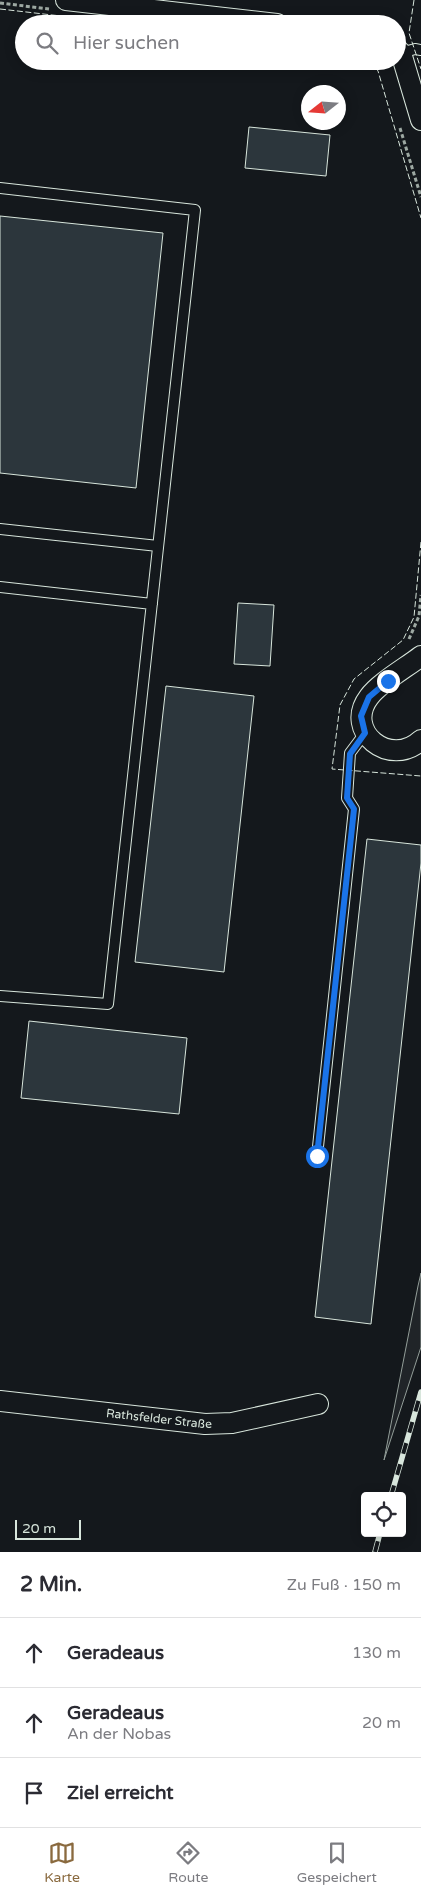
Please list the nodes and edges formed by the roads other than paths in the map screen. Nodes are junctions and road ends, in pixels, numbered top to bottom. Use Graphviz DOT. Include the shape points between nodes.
graph roads {
  1 [pos="77,1"];
  2 [pos="199,15"];
  3 [pos="406,50"];
  4 [pos="421,50"];
  5 [pos="405,70"];
  6 [pos="421,120"];
  7 [pos="0,188"];
  8 [pos="0,529"];
  9 [pos="158,546"];
  10 [pos="0,587"];
  11 [pos="152,604"];
  12 [pos="421,656"];
  13 [pos="365,733"];
  14 [pos="421,740"];
  15 [pos="0,996"];
  16 [pos="317,1156"];
  17 [pos="0,1401"];
  18 [pos="318,1404"];
  1 -- 2 [label="street"];
  3 -- 4 [label="lane"];
  5 -- 6 [label="street"];
  7 -- 9 [label="lane" via="195,210"];
  8 -- 9 [label="lane"];
  9 -- 11 [label="lane"];
  10 -- 11 [label="lane"];
  11 -- 15 [label="lane" via="108,1004"];
  12 -- 13 [label="street" via="369,697 361,716"];
  13 -- 14 [label="street" via="374,744 390,750 403,750"];
  13 -- 16 [label="lane" via="350,754 347,798 354,809"];
  17 -- 18 [label="street, Rathsfelder Straße" via="205,1424 232,1423"];
}
